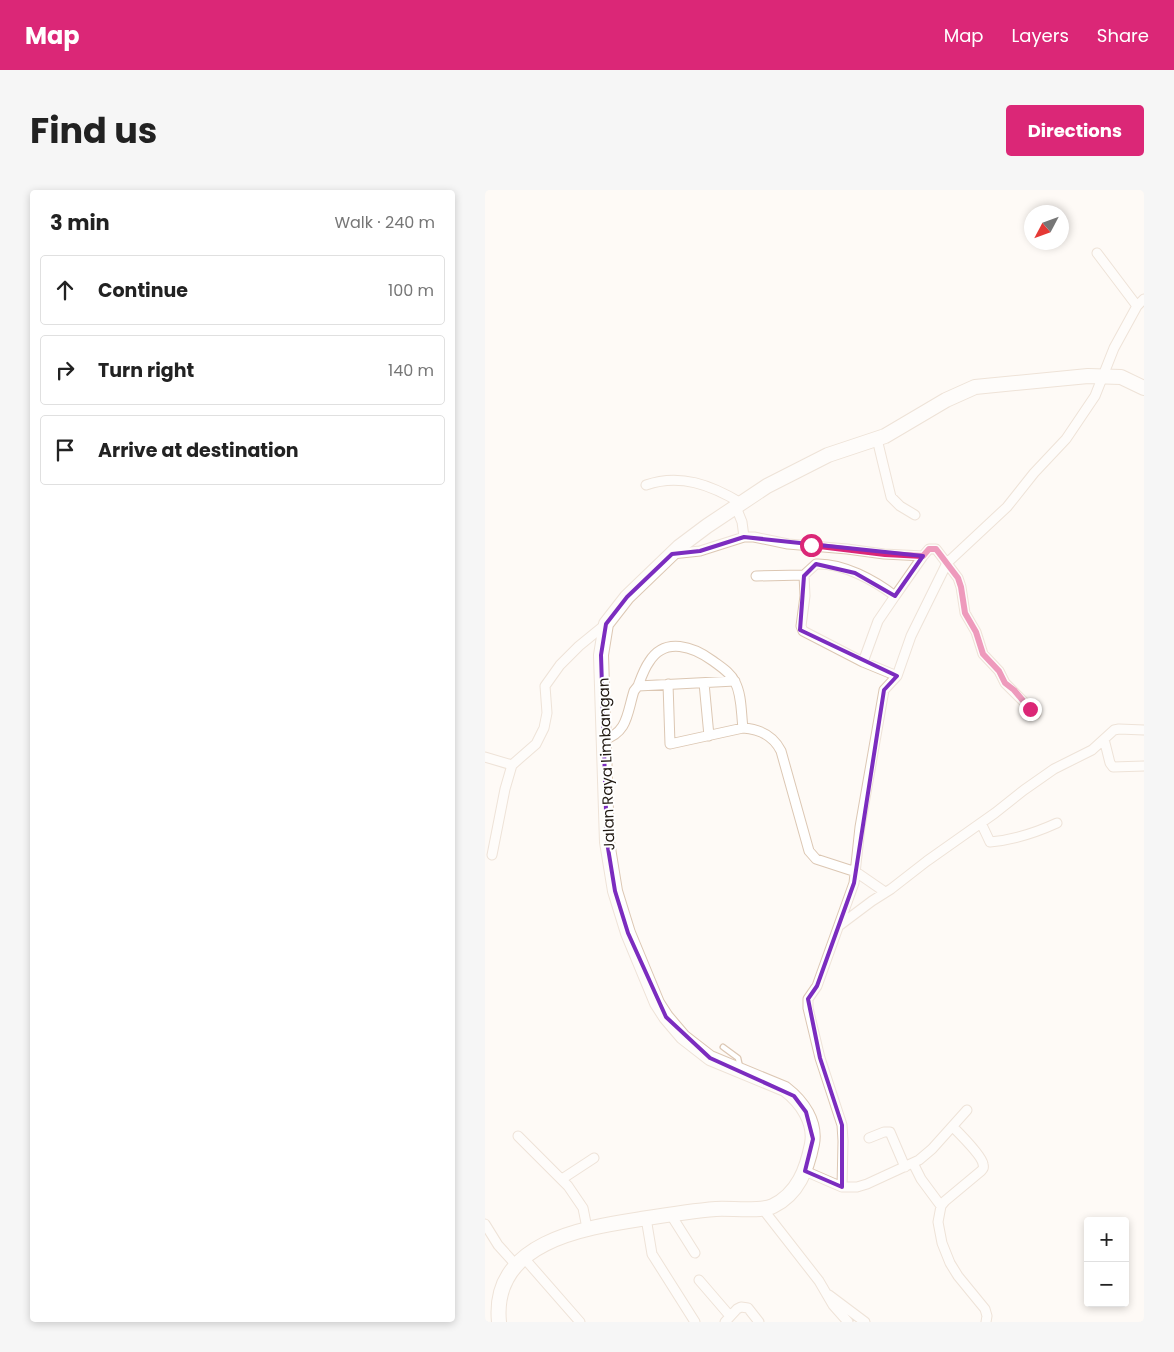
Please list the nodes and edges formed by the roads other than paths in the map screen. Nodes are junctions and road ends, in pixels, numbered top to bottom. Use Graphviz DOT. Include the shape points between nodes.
graph roads {
  1 [pos="1097,253"];
  2 [pos="1141,303"];
  3 [pos="1102,377"];
  4 [pos="1144,388"];
  5 [pos="877,439"];
  6 [pos="645,485"];
  7 [pos="738,505"];
  8 [pos="915,515"];
  9 [pos="744,537"];
  10 [pos="672,554"];
  11 [pos="923,556"];
  12 [pos="947,563"];
  13 [pos="804,575"];
  14 [pos="756,576"];
  15 [pos="895,596"];
  16 [pos="606,624"];
  17 [pos="863,662"];
  18 [pos="897,676"];
  19 [pos="735,681"];
  20 [pos="704,683"];
  21 [pos="668,684"];
  22 [pos="638,686"];
  23 [pos="1036,714"];
  24 [pos="743,728"];
  25 [pos="1144,730"];
  26 [pos="709,736"];
  27 [pos="1104,739"];
  28 [pos="603,740"];
  29 [pos="485,757"];
  30 [pos="513,765"];
  31 [pos="1144,766"];
  32 [pos="981,823"];
  33 [pos="1057,823"];
  34 [pos="492,855"];
  35 [pos="856,872"];
  36 [pos="885,892"];
  37 [pos="839,926"];
  38 [pos="723,1047"];
  39 [pos="740,1071"];
  40 [pos="967,1110"];
  41 [pos="953,1126"];
  42 [pos="518,1136"];
  43 [pos="869,1138"];
  44 [pos="594,1158"];
  45 [pos="909,1165"];
  46 [pos="805,1171"];
  47 [pos="562,1179"];
  48 [pos="842,1187"];
  49 [pos="941,1206"];
  50 [pos="762,1208"];
  51 [pos="671,1215"];
  52 [pos="646,1218"];
  53 [pos="485,1224"];
  54 [pos="587,1228"];
  55 [pos="695,1253"];
  56 [pos="520,1262"];
  57 [pos="699,1280"];
  58 [pos="827,1294"];
  59 [pos="727,1319"];
  60 [pos="499,1322"];
  61 [pos="580,1322"];
  62 [pos="695,1322"];
  63 [pos="759,1322"];
  64 [pos="848,1322"];
  65 [pos="865,1322"];
  66 [pos="986,1322"];
  1 -- 2 [label="street"];
  2 -- 3 [label="street" via="1114,348"];
  3 -- 4 [label="highway, Jalan Raya Limbangan" via="1121,377"];
  3 -- 5 [label="highway, Jalan Raya Limbangan" via="975,387"];
  3 -- 12 [label="street" via="1095,396 1066,439 1007,507"];
  5 -- 7 [label="highway, Jalan Raya Limbangan" via="828,455"];
  5 -- 8 [label="street" via="891,497"];
  6 -- 7 [label="street" via="661,481 698,483 720,490"];
  7 -- 9 [label="street"];
  7 -- 10 [label="highway, Jalan Raya Limbangan"];
  9 -- 10 [label="street" via="700,551"];
  9 -- 11 [label="street"];
  10 -- 16 [label="highway, Jalan Raya Limbangan" via="627,597"];
  11 -- 12 [label="street" via="933,548"];
  11 -- 15 [label="street"];
  12 -- 18 [label="street" via="911,636"];
  12 -- 23 [label="street" via="958,578 965,613 983,654 1005,683"];
  13 -- 14 [label="street"];
  13 -- 15 [label="street" via="816,564 823,564 855,573"];
  13 -- 17 [label="street" via="801,629"];
  15 -- 17 [label="street" via="878,621"];
  16 -- 28 [label="highway, Jalan Raya Limbangan" via="601,655"];
  16 -- 30 [label="street" via="579,646 545,686 547,713 544,728 536,744"];
  17 -- 18 [label="street"];
  18 -- 35 [label="street" via="884,690 882,698 860,827"];
  19 -- 20 [label="street"];
  19 -- 22 [label="street" via="729,673 694,649 673,646 653,656"];
  19 -- 24 [label="street"];
  20 -- 21 [label="street"];
  20 -- 26 [label="street"];
  21 -- 22 [label="street"];
  21 -- 26 [label="street" via="669,743"];
  22 -- 28 [label="street" via="620,731"];
  24 -- 26 [label="street"];
  24 -- 35 [label="street" via="764,733 779,746 812,855"];
  25 -- 27 [label="street" via="1119,729"];
  27 -- 31 [label="street" via="1113,767"];
  27 -- 32 [label="street" via="1092,750 1054,769"];
  28 -- 39 [label="highway, Jalan Raya Limbangan" via="607,842 615,891 628,933 657,1003 674,1028 710,1058"];
  29 -- 30 [label="street"];
  30 -- 34 [label="street"];
  32 -- 33 [label="street" via="991,842 1034,833"];
  32 -- 36 [label="street"];
  35 -- 36 [label="street"];
  35 -- 37 [label="street"];
  36 -- 37 [label="street"];
  37 -- 48 [label="street" via="817,986 808,1000 808,1008 842,1125"];
  38 -- 39 [label="lane" via="738,1058"];
  39 -- 46 [label="highway, Jalan Raya Limbangan" via="785,1089 801,1104 810,1121 813,1139"];
  40 -- 41 [label="street"];
  41 -- 45 [label="street" via="932,1149"];
  41 -- 49 [label="street" via="973,1148 983,1166"];
  42 -- 47 [label="street"];
  43 -- 45 [label="street" via="891,1132"];
  44 -- 47 [label="street"];
  45 -- 48 [label="street" via="857,1187"];
  45 -- 49 [label="street"];
  46 -- 48 [label="street"];
  46 -- 50 [label="highway, Jalan Raya Limbangan" via="784,1198 775,1205"];
  47 -- 54 [label="street" via="583,1208"];
  49 -- 66 [label="street" via="938,1222 949,1263 985,1309"];
  50 -- 51 [label="highway, Jalan Raya Limbangan" via="714,1209"];
  50 -- 58 [label="street"];
  51 -- 52 [label="highway, Jalan Raya Limbangan"];
  51 -- 55 [label="street"];
  52 -- 54 [label="highway, Jalan Raya Limbangan"];
  52 -- 62 [label="street" via="652,1254"];
  53 -- 56 [label="street" via="498,1245"];
  54 -- 56 [label="highway, Jalan Raya Limbangan" via="551,1240"];
  56 -- 60 [label="highway, Jalan Raya Limbangan" via="506,1279 500,1293"];
  56 -- 61 [label="street"];
  57 -- 59 [label="street"];
  58 -- 64 [label="street"];
  58 -- 65 [label="street"];
  59 -- 63 [label="street" via="741,1307 748,1308"];
}
